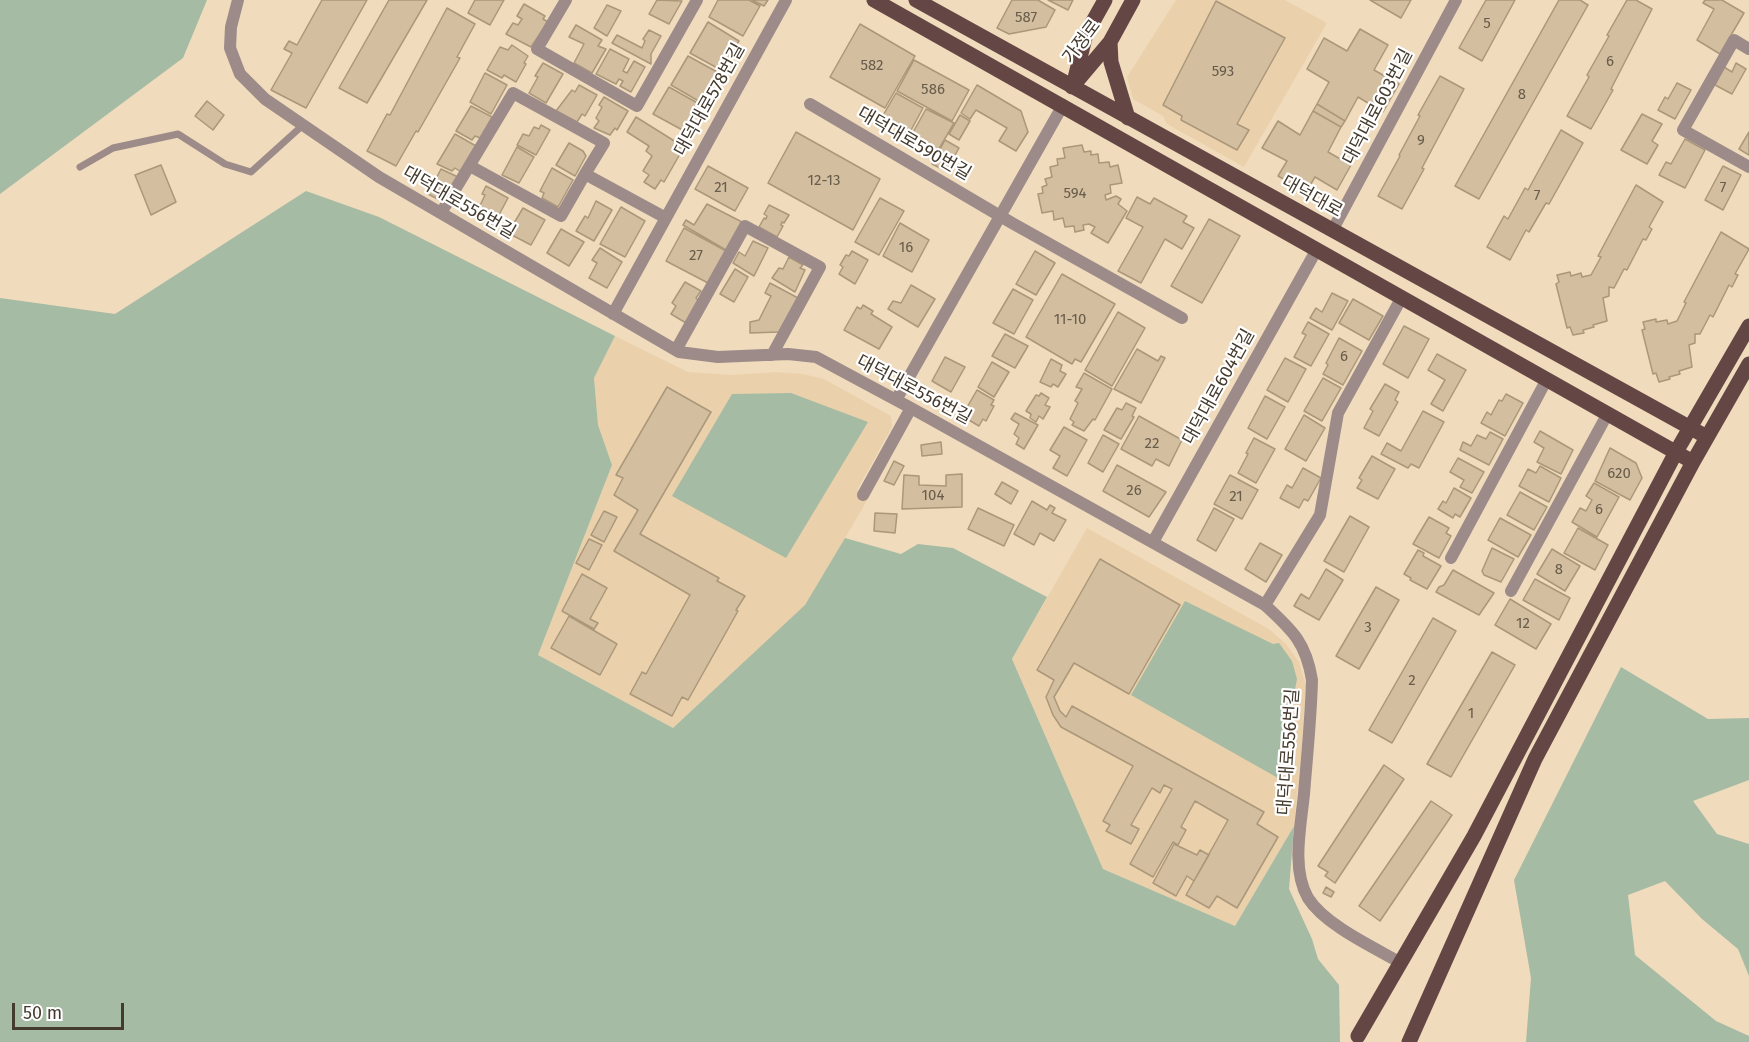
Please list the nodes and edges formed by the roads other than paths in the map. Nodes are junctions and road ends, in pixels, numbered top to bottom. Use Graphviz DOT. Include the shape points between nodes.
graph roads {
  1 [pos="238,0"];
  2 [pos="566,0"];
  3 [pos="698,0"];
  4 [pos="786,0"];
  5 [pos="874,0"];
  6 [pos="916,0"];
  7 [pos="1105,0"];
  8 [pos="1132,0"];
  9 [pos="1456,0"];
  10 [pos="1110,42"];
  11 [pos="1749,48"];
  12 [pos="1072,87"];
  13 [pos="810,104"];
  14 [pos="1063,105"];
  15 [pos="1128,118"];
  16 [pos="303,125"];
  17 [pos="470,166"];
  18 [pos="80,167"];
  19 [pos="1749,167"];
  20 [pos="585,174"];
  21 [pos="441,213"];
  22 [pos="999,216"];
  23 [pos="666,218"];
  24 [pos="1332,231"];
  25 [pos="1317,249"];
  26 [pos="1402,297"];
  27 [pos="613,314"];
  28 [pos="1182,318"];
  29 [pos="1749,326"];
  30 [pos="676,350"];
  31 [pos="772,354"];
  32 [pos="1749,364"];
  33 [pos="1547,379"];
  34 [pos="896,400"];
  35 [pos="911,408"];
  36 [pos="1608,413"];
  37 [pos="1690,427"];
  38 [pos="1707,437"];
  39 [pos="1676,452"];
  40 [pos="1693,462"];
  41 [pos="863,495"];
  42 [pos="1153,542"];
  43 [pos="1451,558"];
  44 [pos="1511,591"];
  45 [pos="1265,605"];
  46 [pos="1401,963"];
  47 [pos="1358,1036"];
  48 [pos="1410,1042"];
  1 -- 16 [label="street, 대덕대로556번길" via="230,48 240,74 265,99"];
  2 -- 3 [label="street" via="537,49 637,106"];
  4 -- 23 [label="street, 대덕대로578번길"];
  5 -- 14 [label="main road"];
  6 -- 12 [label="main road, 대덕대로"];
  7 -- 12 [label="main road, 가정로" via="1086,34"];
  8 -- 10 [label="main road, 가정로"];
  9 -- 24 [label="street, 대덕대로603번길"];
  10 -- 12 [label="main road, 가정로"];
  10 -- 15 [label="main road"];
  11 -- 19 [label="street" via="1734,40 1683,130"];
  12 -- 15 [label="main road, 대덕대로"];
  13 -- 22 [label="street, 대덕대로590번길"];
  14 -- 22 [label="street"];
  14 -- 25 [label="main road"];
  15 -- 24 [label="main road, 대덕대로"];
  16 -- 18 [label="lane" via="250,172 225,164 178,134 112,148"];
  16 -- 21 [label="street, 대덕대로556번길"];
  17 -- 20 [label="street, 대덕대로556번길" via="561,216"];
  17 -- 20 [label="street" via="513,93 604,143"];
  17 -- 21 [label="street"];
  20 -- 23 [label="street"];
  21 -- 27 [label="street, 대덕대로556번길"];
  22 -- 28 [label="street, 대덕대로590번길"];
  22 -- 34 [label="street"];
  23 -- 27 [label="street, 대덕대로578번길"];
  24 -- 37 [label="main road, 대덕대로"];
  25 -- 26 [label="main road"];
  25 -- 42 [label="street, 대덕대로604번길"];
  26 -- 33 [label="main road"];
  26 -- 45 [label="street" via="1338,413 1320,515"];
  27 -- 30 [label="street, 대덕대로556번길"];
  29 -- 37 [label="main road"];
  30 -- 31 [label="street, 대덕대로556번길" via="718,357"];
  30 -- 31 [label="street" via="745,226 820,267"];
  31 -- 34 [label="street, 대덕대로556번길" via="816,357"];
  32 -- 38 [label="main road"];
  33 -- 36 [label="main road"];
  33 -- 43 [label="street"];
  34 -- 35 [label="street, 대덕대로556번길"];
  35 -- 41 [label="street"];
  35 -- 42 [label="street, 대덕대로556번길"];
  36 -- 39 [label="main road"];
  36 -- 44 [label="street"];
  37 -- 38 [label="main road, 대덕대로"];
  37 -- 39 [label="main road"];
  38 -- 40 [label="main road"];
  39 -- 40 [label="main road"];
  39 -- 46 [label="main road" via="1474,836"];
  40 -- 48 [label="main road" via="1535,759"];
  42 -- 45 [label="street, 대덕대로556번길"];
  45 -- 46 [label="street, 대덕대로556번길" via="1300,641 1312,680 1299,861 1308,898 1327,918"];
  46 -- 47 [label="main road"];
}
